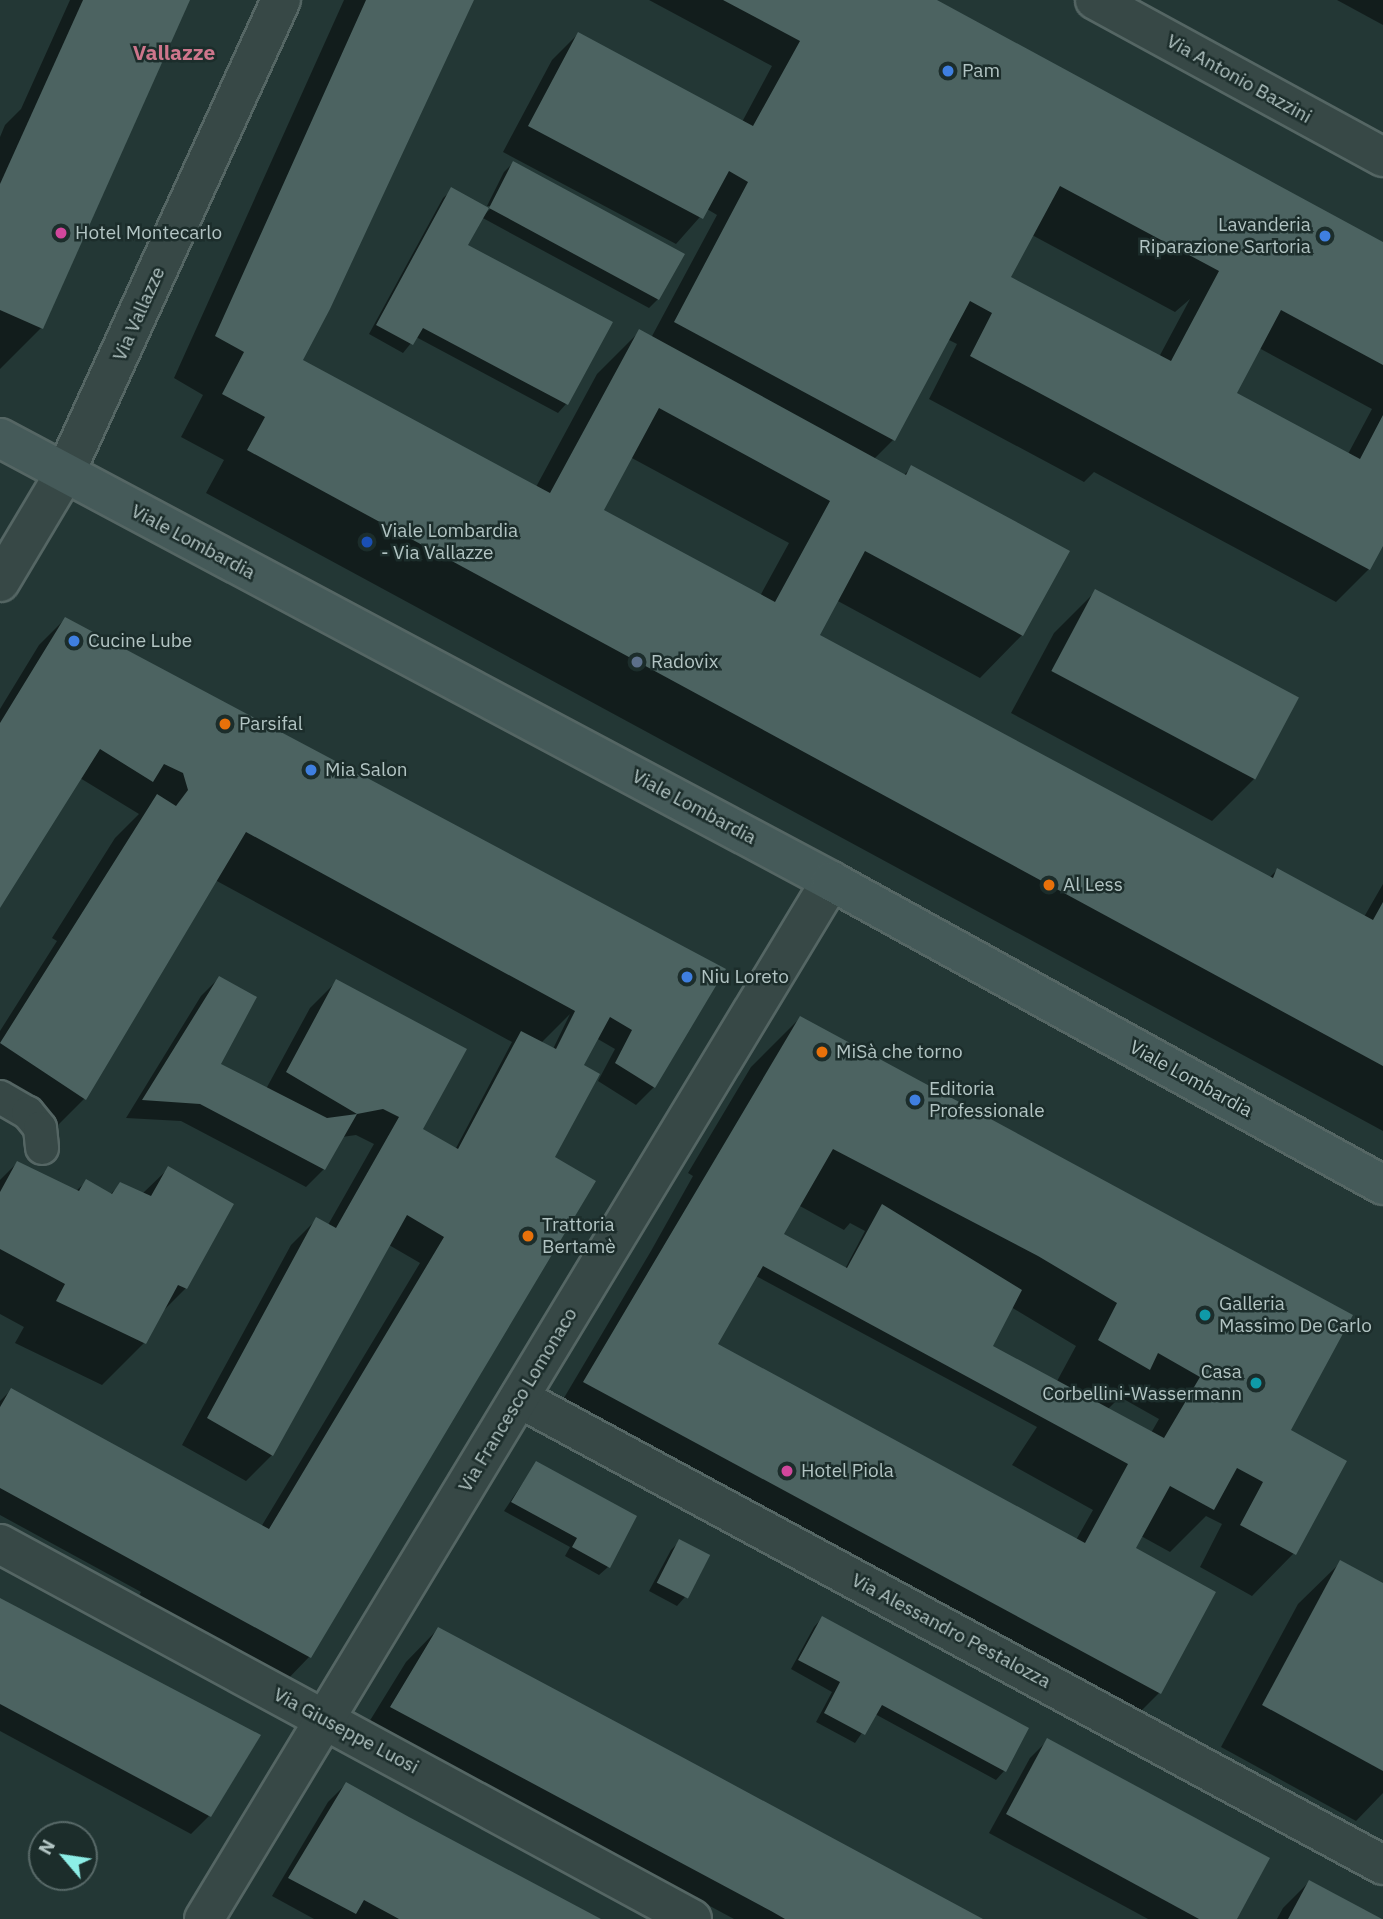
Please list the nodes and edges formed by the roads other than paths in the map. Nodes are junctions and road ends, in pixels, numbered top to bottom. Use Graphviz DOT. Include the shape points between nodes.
graph roads {
  1 [pos="281,0"];
  2 [pos="1095,0"];
  3 [pos="1383,157"];
  4 [pos="0,438"];
  5 [pos="65,473"];
  6 [pos="0,582"];
  7 [pos="831,881"];
  8 [pos="0,1097"];
  9 [pos="42,1148"];
  10 [pos="1383,1185"];
  11 [pos="519,1398"];
  12 [pos="0,1544"];
  13 [pos="324,1720"];
  14 [pos="1383,1865"];
  15 [pos="204,1919"];
  16 [pos="692,1919"];
  1 -- 5 [label="street, Via Vallazze"];
  2 -- 3 [label="street, Via Antonio Bazzini"];
  4 -- 5 [label="street, Viale Lombardia"];
  5 -- 6 [label="street, Via Vallazze"];
  5 -- 7 [label="street, Viale Lombardia"];
  7 -- 10 [label="street, Viale Lombardia"];
  7 -- 11 [label="street, Via Francesco Lomonaco"];
  8 -- 9 [label="lane" via="28,1112 40,1128"];
  11 -- 13 [label="street, Via Francesco Lomonaco"];
  11 -- 14 [label="street, Via Alessandro Pestalozza"];
  12 -- 13 [label="street, Via Giuseppe Luosi"];
  13 -- 15 [label="street, Via Francesco Lomonaco"];
  13 -- 16 [label="street, Via Giuseppe Luosi"];
}
